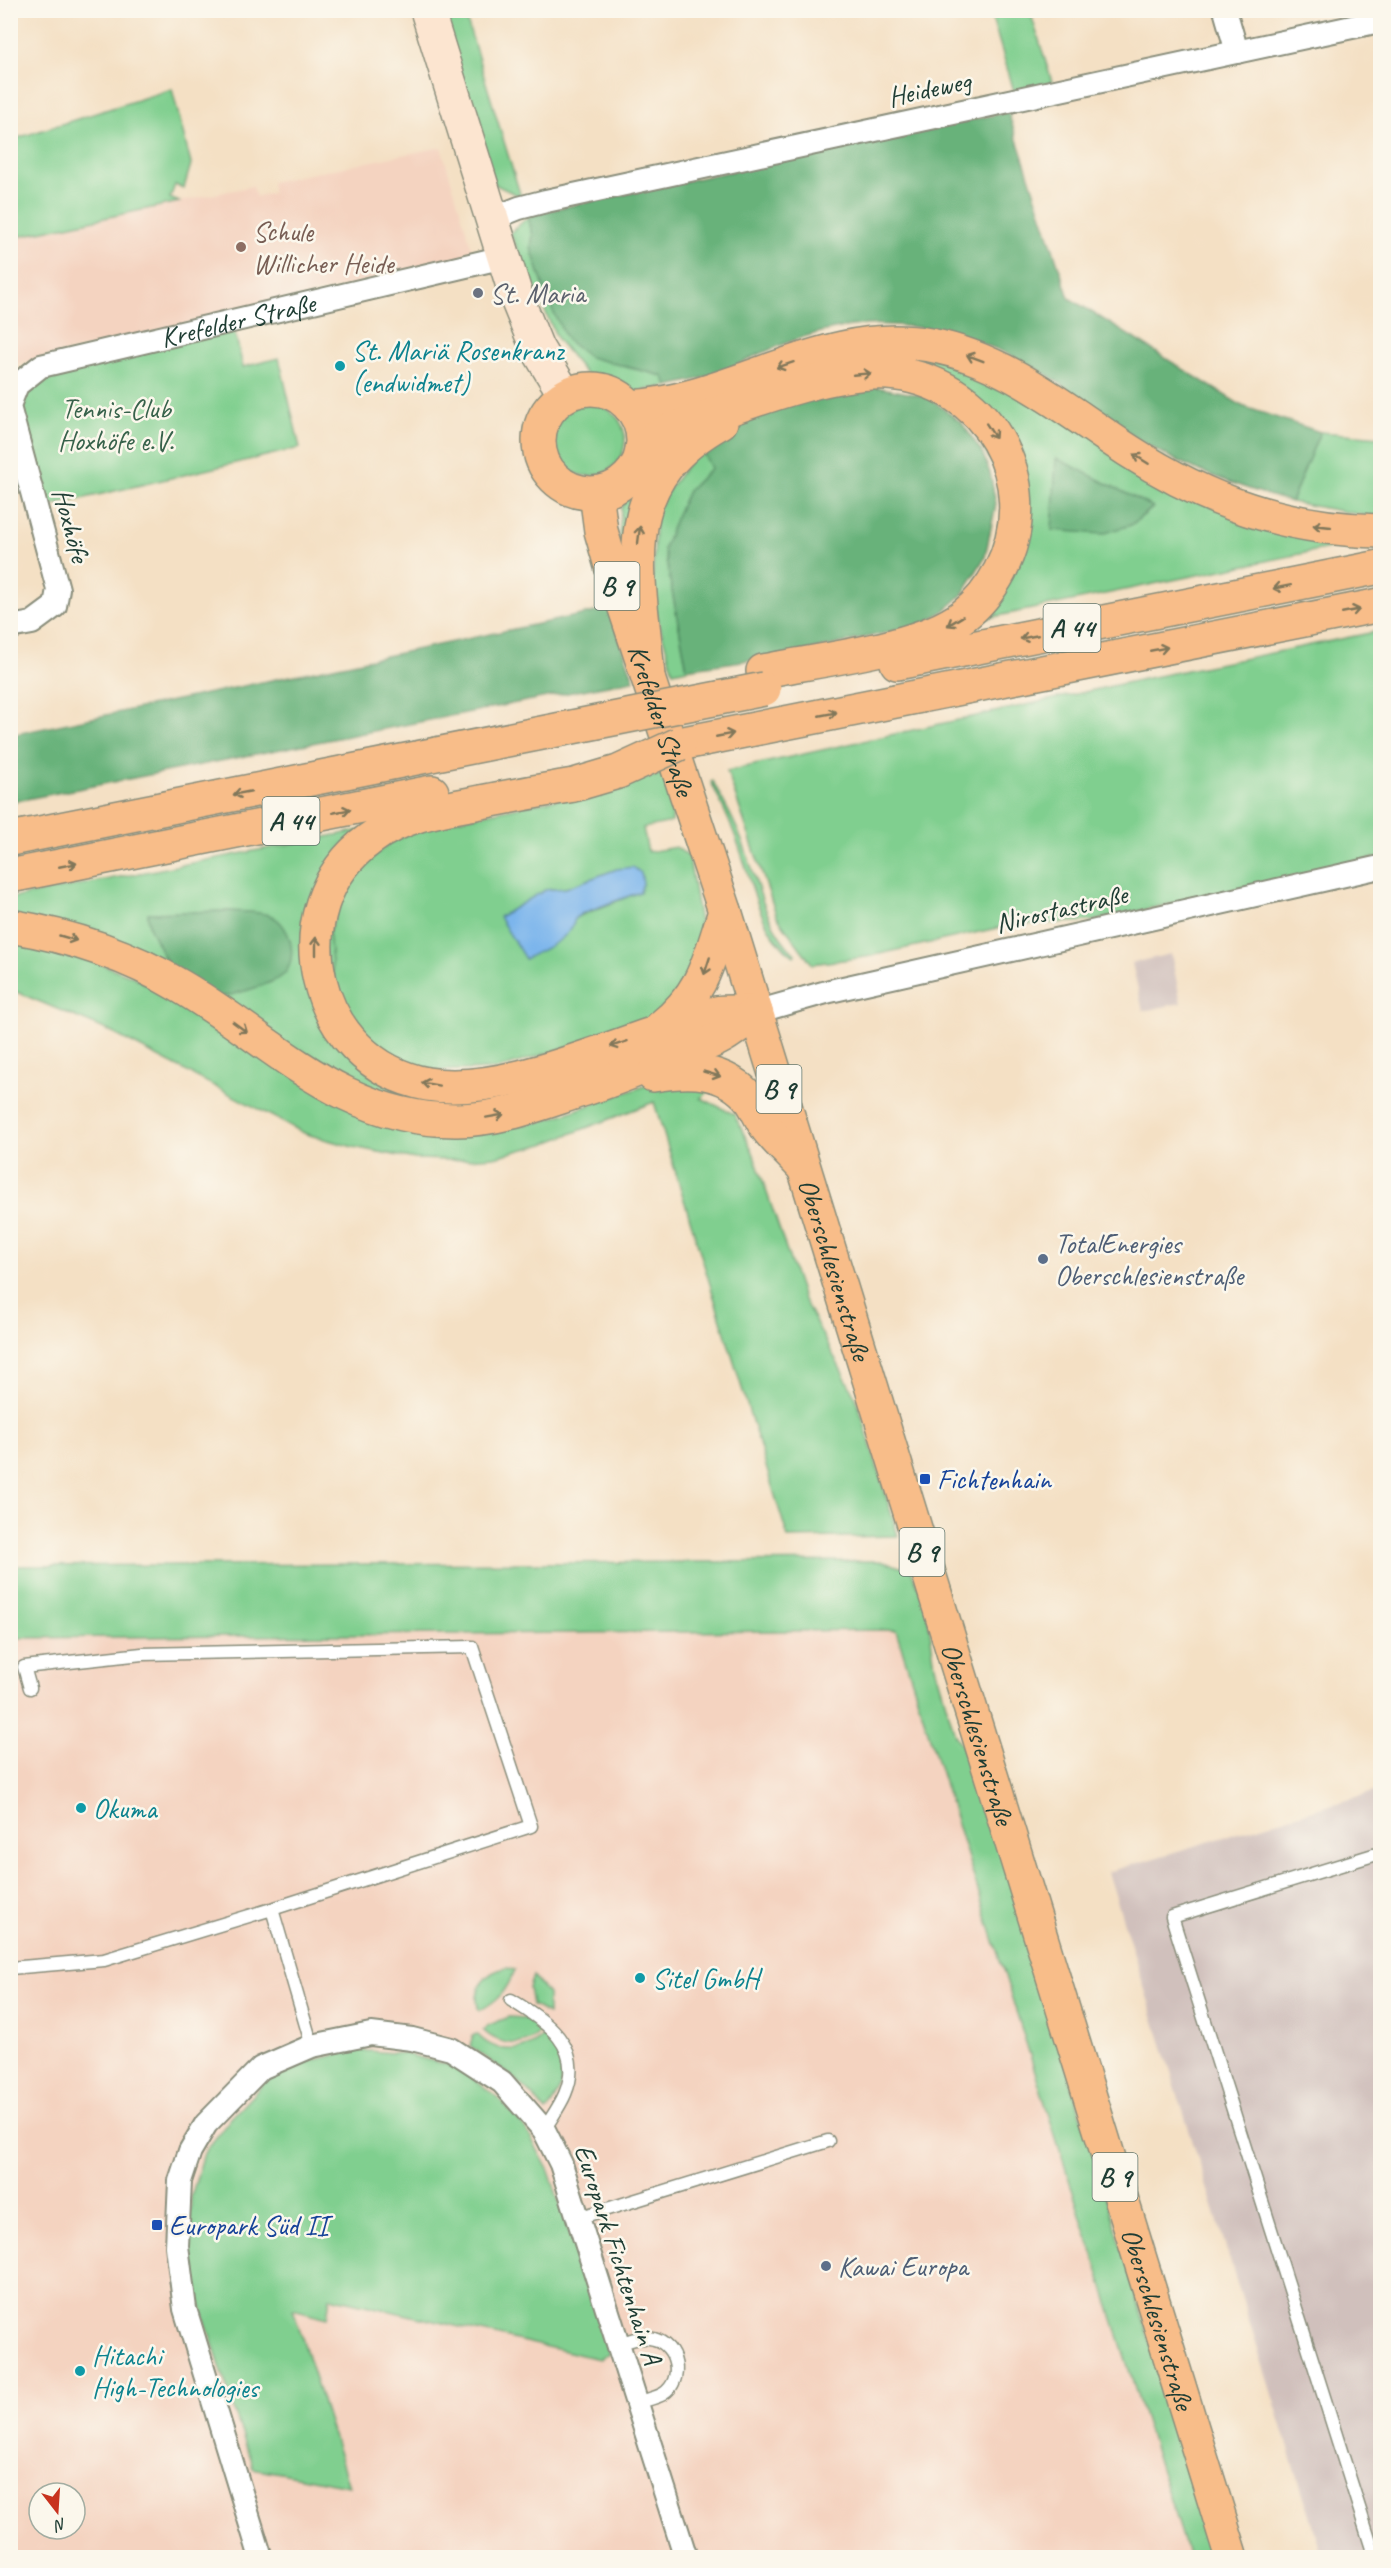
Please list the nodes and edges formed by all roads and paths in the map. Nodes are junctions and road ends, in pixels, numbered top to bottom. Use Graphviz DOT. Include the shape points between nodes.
graph roads {
  1 [pos="426,10"];
  2 [pos="1225,10"];
  3 [pos="1380,21"];
  4 [pos="1237,52"];
  5 [pos="492,219"];
  6 [pos="504,257"];
  7 [pos="785,392"];
  8 [pos="565,395"];
  9 [pos="10,404"];
  10 [pos="630,407"];
  11 [pos="10,410"];
  12 [pos="642,448"];
  13 [pos="596,493"];
  14 [pos="1380,531"];
  15 [pos="1380,567"];
  16 [pos="1380,605"];
  17 [pos="10,627"];
  18 [pos="648,677"];
  19 [pos="764,680"];
  20 [pos="573,775"];
  21 [pos="10,839"];
  22 [pos="1380,867"];
  23 [pos="10,876"];
  24 [pos="725,911"];
  25 [pos="10,926"];
  26 [pos="756,1012"];
  27 [pos="654,1033"];
  28 [pos="592,1087"];
  29 [pos="802,1166"];
  30 [pos="24,1667"];
  31 [pos="10,1668"];
  32 [pos="30,1688"];
  33 [pos="1380,1854"];
  34 [pos="272,1908"];
  35 [pos="10,1968"];
  36 [pos="511,2000"];
  37 [pos="312,2046"];
  38 [pos="544,2130"];
  39 [pos="828,2141"];
  40 [pos="578,2218"];
  41 [pos="617,2344"];
  42 [pos="637,2403"];
  43 [pos="261,2558"];
  44 [pos="686,2558"];
  45 [pos="1232,2558"];
  46 [pos="1375,2558"];
  1 -- 5 [label="main road"];
  2 -- 4 [label="street"];
  3 -- 4 [label="street, Heideweg"];
  4 -- 5 [label="street, Heideweg" via="546,201"];
  5 -- 6 [label="main road"];
  6 -- 8 [label="main road" via="537,348"];
  6 -- 9 [label="street, Krefelder Straße" via="41,366 17,385"];
  7 -- 12 [label="main road" via="672,429"];
  18 -- 7 [label="main road, one-way" via="637,554 640,524 652,493 674,460 700,435"];
  7 -- 19 [label="main road, one-way" via="836,378 874,373 921,378 948,390 974,409 1000,445 1012,477 1015,520 1007,556 996,578 978,603 955,622 894,645"];
  8 -- 10 [label="main road" via="594,389 609,392"];
  8 -- 13 [label="main road" via="543,419 538,435 539,452 555,480 568,489"];
  10 -- 12 [label="main road" via="639,421"];
  14 -- 10 [label="main road, one-way" via="1287,521 1227,503 1158,469 1008,372 965,354 928,345 882,343 837,349 685,397"];
  11 -- 17 [label="street, Hoxhöfe" via="58,589 55,606 32,623"];
  12 -- 13 [label="main road" via="638,464 623,483"];
  13 -- 18 [label="main road, Krefelder Straße / B 9" via="604,546"];
  15 -- 19 [label="main road, A 44, one-way"];
  20 -- 16 [label="main road, A 44, one-way, bridge" via="679,744"];
  18 -- 24 [label="main road, Krefelder Straße / B 9"];
  19 -- 21 [label="main road, A 44, one-way, bridge" via="564,720 361,770"];
  23 -- 20 [label="main road, A 44, one-way"];
  27 -- 20 [label="main road, one-way" via="504,1080 437,1085 394,1073 367,1056 336,1021 322,991 315,952 320,911 337,872 361,845 397,823 427,813"];
  22 -- 26 [label="street, Nirostastraße" via="830,991"];
  24 -- 26 [label="main road, Oberschlesienstraße / B 9"];
  24 -- 27 [label="main road, one-way" via="700,984 680,1011"];
  25 -- 28 [label="main road, one-way" via="96,946 152,970 319,1080 343,1094 390,1110 430,1119 472,1120 501,1116"];
  26 -- 27 [label="main road" via="715,1013"];
  26 -- 28 [label="main road" via="722,1037"];
  26 -- 29 [label="main road, Oberschlesienstraße / B 9"];
  28 -- 29 [label="main road, one-way" via="674,1072 718,1075 749,1099 769,1130"];
  29 -- 45 [label="main road, Oberschlesienstraße / B 9"];
  30 -- 31 [label="lane"];
  30 -- 32 [label="lane"];
  30 -- 34 [label="lane" via="142,1654 472,1647 531,1826"];
  33 -- 46 [label="lane" via="1172,1917"];
  34 -- 35 [label="lane" via="104,1960"];
  34 -- 37 [label="lane"];
  36 -- 38 [label="lane" via="541,2018 561,2038 570,2064 566,2092"];
  37 -- 38 [label="street, Europark Fichtenhain A" via="371,2034 451,2049 502,2082"];
  37 -- 43 [label="street, Europark Fichtenhain A" via="261,2068 206,2124 190,2151 180,2181 177,2246 185,2309"];
  38 -- 40 [label="street, Europark Fichtenhain A" via="561,2164"];
  39 -- 40 [label="lane"];
  40 -- 41 [label="street, Europark Fichtenhain A"];
  41 -- 42 [label="street, Europark Fichtenhain A"];
  41 -- 42 [label="lane" via="642,2337 655,2339 669,2346 674,2359 674,2384 663,2394"];
  42 -- 44 [label="street, Europark Fichtenhain A"];
}
